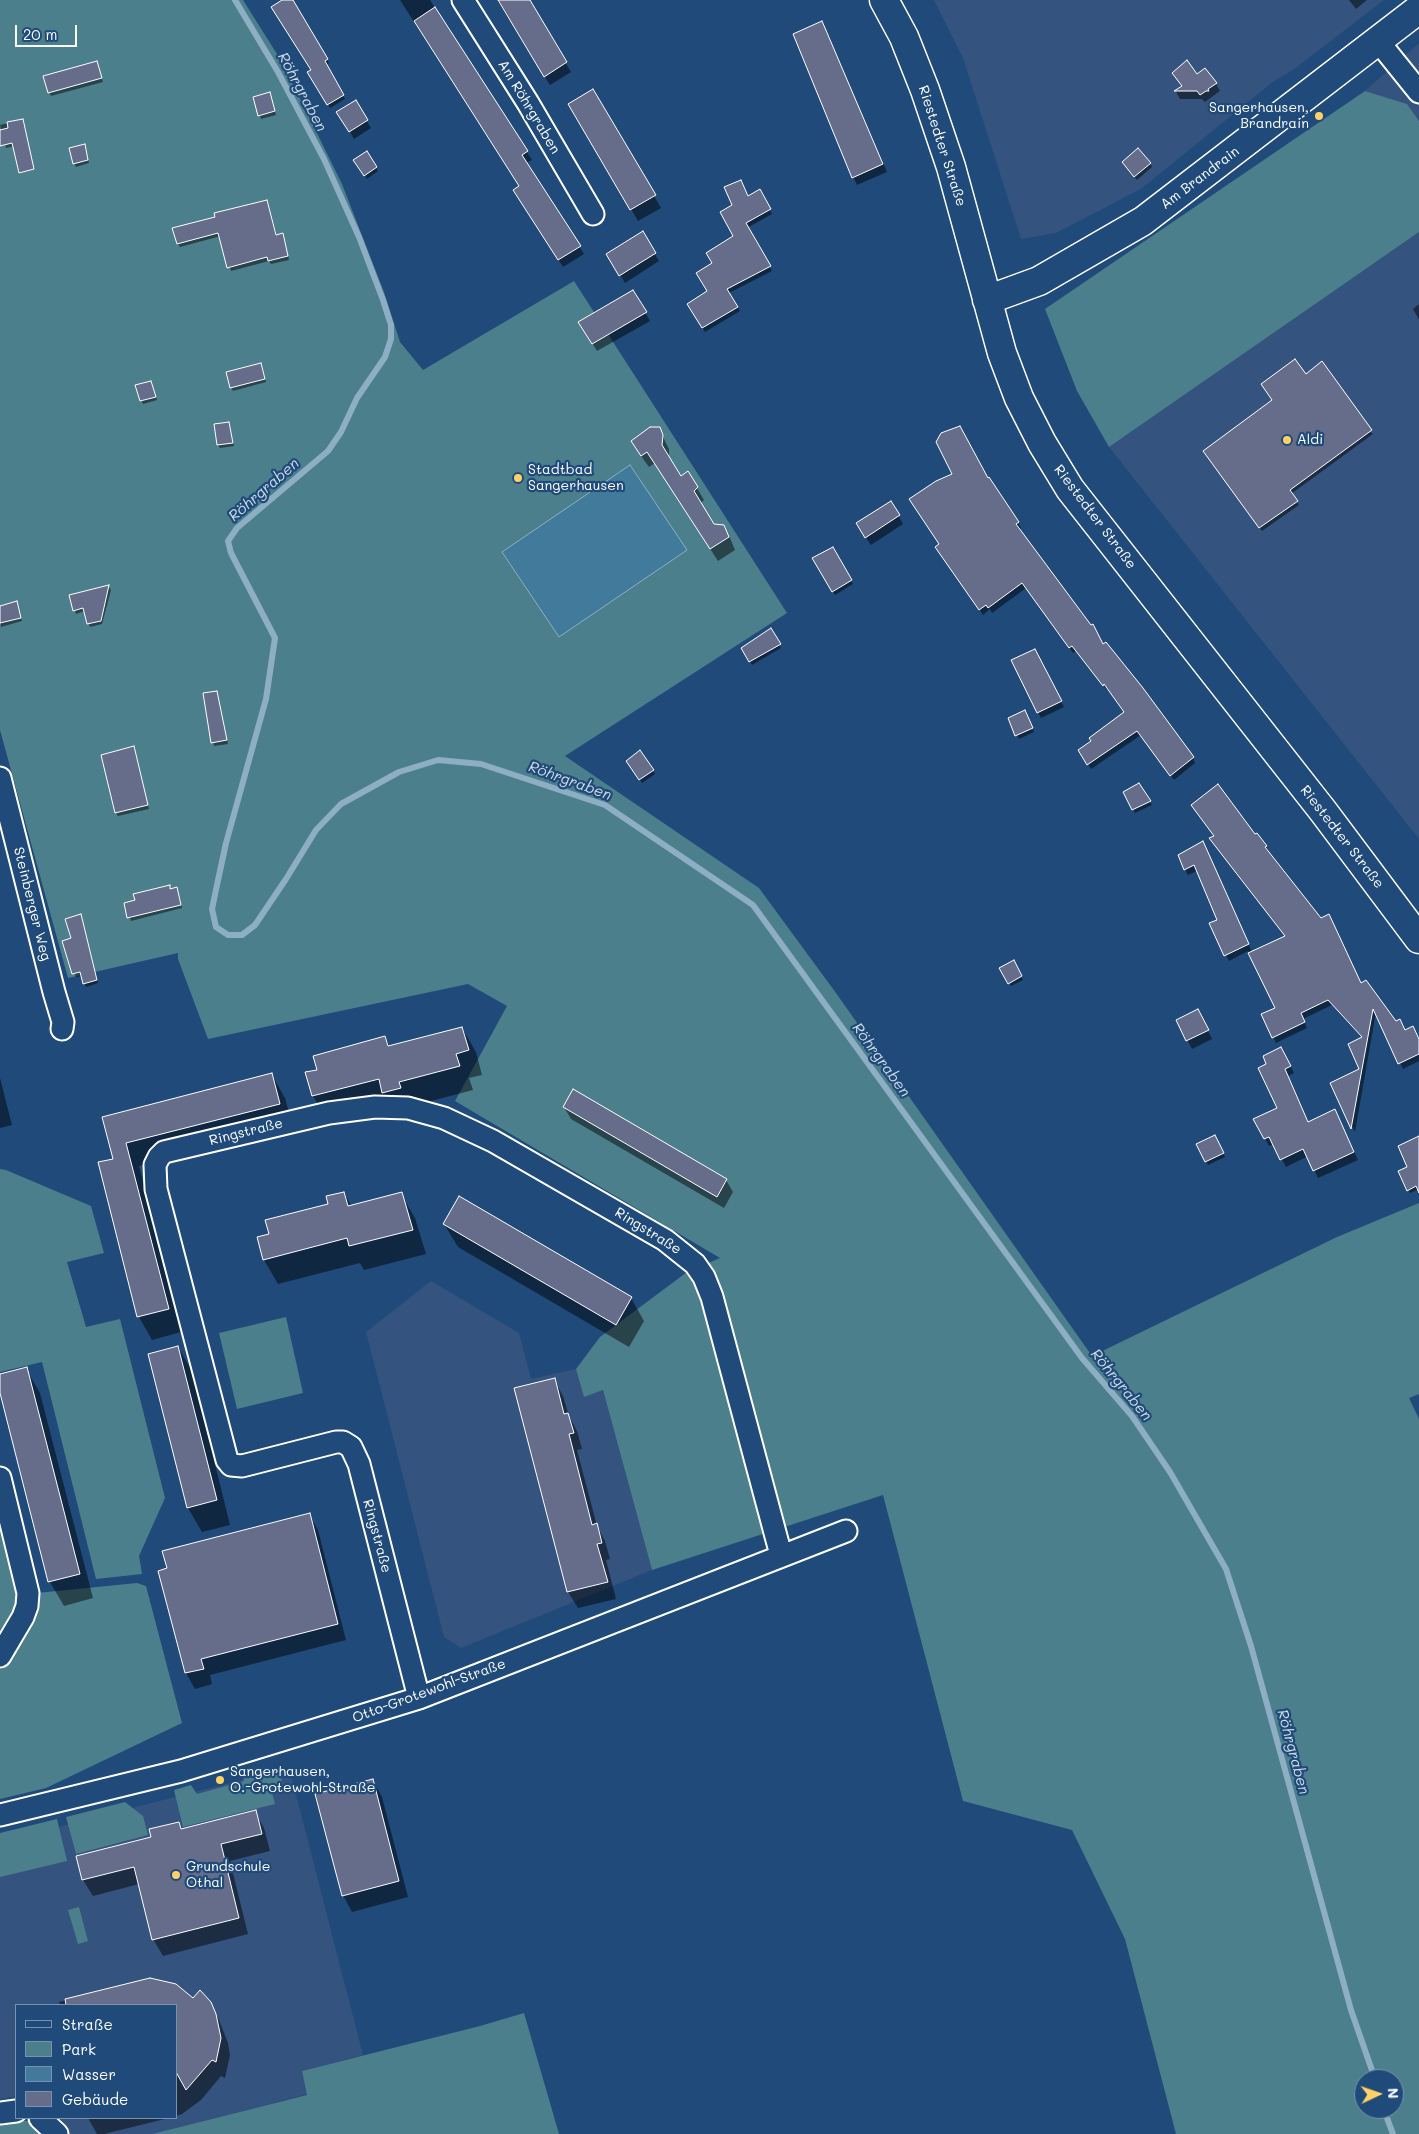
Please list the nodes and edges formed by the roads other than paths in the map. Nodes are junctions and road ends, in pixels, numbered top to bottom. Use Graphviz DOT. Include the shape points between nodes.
graph roads {
  1 [pos="463,0"];
  2 [pos="884,0"];
  3 [pos="1419,9"];
  4 [pos="1378,41"];
  5 [pos="1419,92"];
  6 [pos="593,214"];
  7 [pos="987,300"];
  8 [pos="0,778"];
  9 [pos="1419,939"];
  10 [pos="62,1029"];
  11 [pos="0,1478"];
  12 [pos="846,1530"];
  13 [pos="781,1555"];
  14 [pos="0,1656"];
  15 [pos="419,1698"];
  16 [pos="0,1815"];
  17 [pos="15,2111"];
  18 [pos="0,2113"];
  19 [pos="41,2119"];
  20 [pos="58,2134"];
  1 -- 6 [label="street, Am Röhrgraben"];
  2 -- 7 [label="main road, Riestedter Straße" via="907,43 937,126"];
  3 -- 4 [label="main road, Am Brandrain"];
  4 -- 5 [label="street"];
  4 -- 7 [label="main road, Am Brandrain" via="1143,221 1042,280"];
  7 -- 9 [label="main road, Riestedter Straße" via="1019,398 1070,489"];
  8 -- 10 [label="street, Steinberger Weg" via="63,1022"];
  11 -- 14 [label="street" via="28,1593 23,1617"];
  12 -- 13 [label="street, Otto-Grotewohl-Straße"];
  13 -- 15 [label="street, Otto-Grotewohl-Straße"];
  13 -- 15 [label="street, Ringstraße" via="716,1309 696,1264 665,1240 505,1147 444,1118 408,1108 359,1108 290,1121 164,1152 156,1161 156,1189 224,1451 231,1465 244,1466 336,1442 351,1447 359,1464"];
  15 -- 16 [label="street, Otto-Grotewohl-Straße" via="181,1771"];
  17 -- 18 [label="street"];
  19 -- 20 [label="street"];
}
